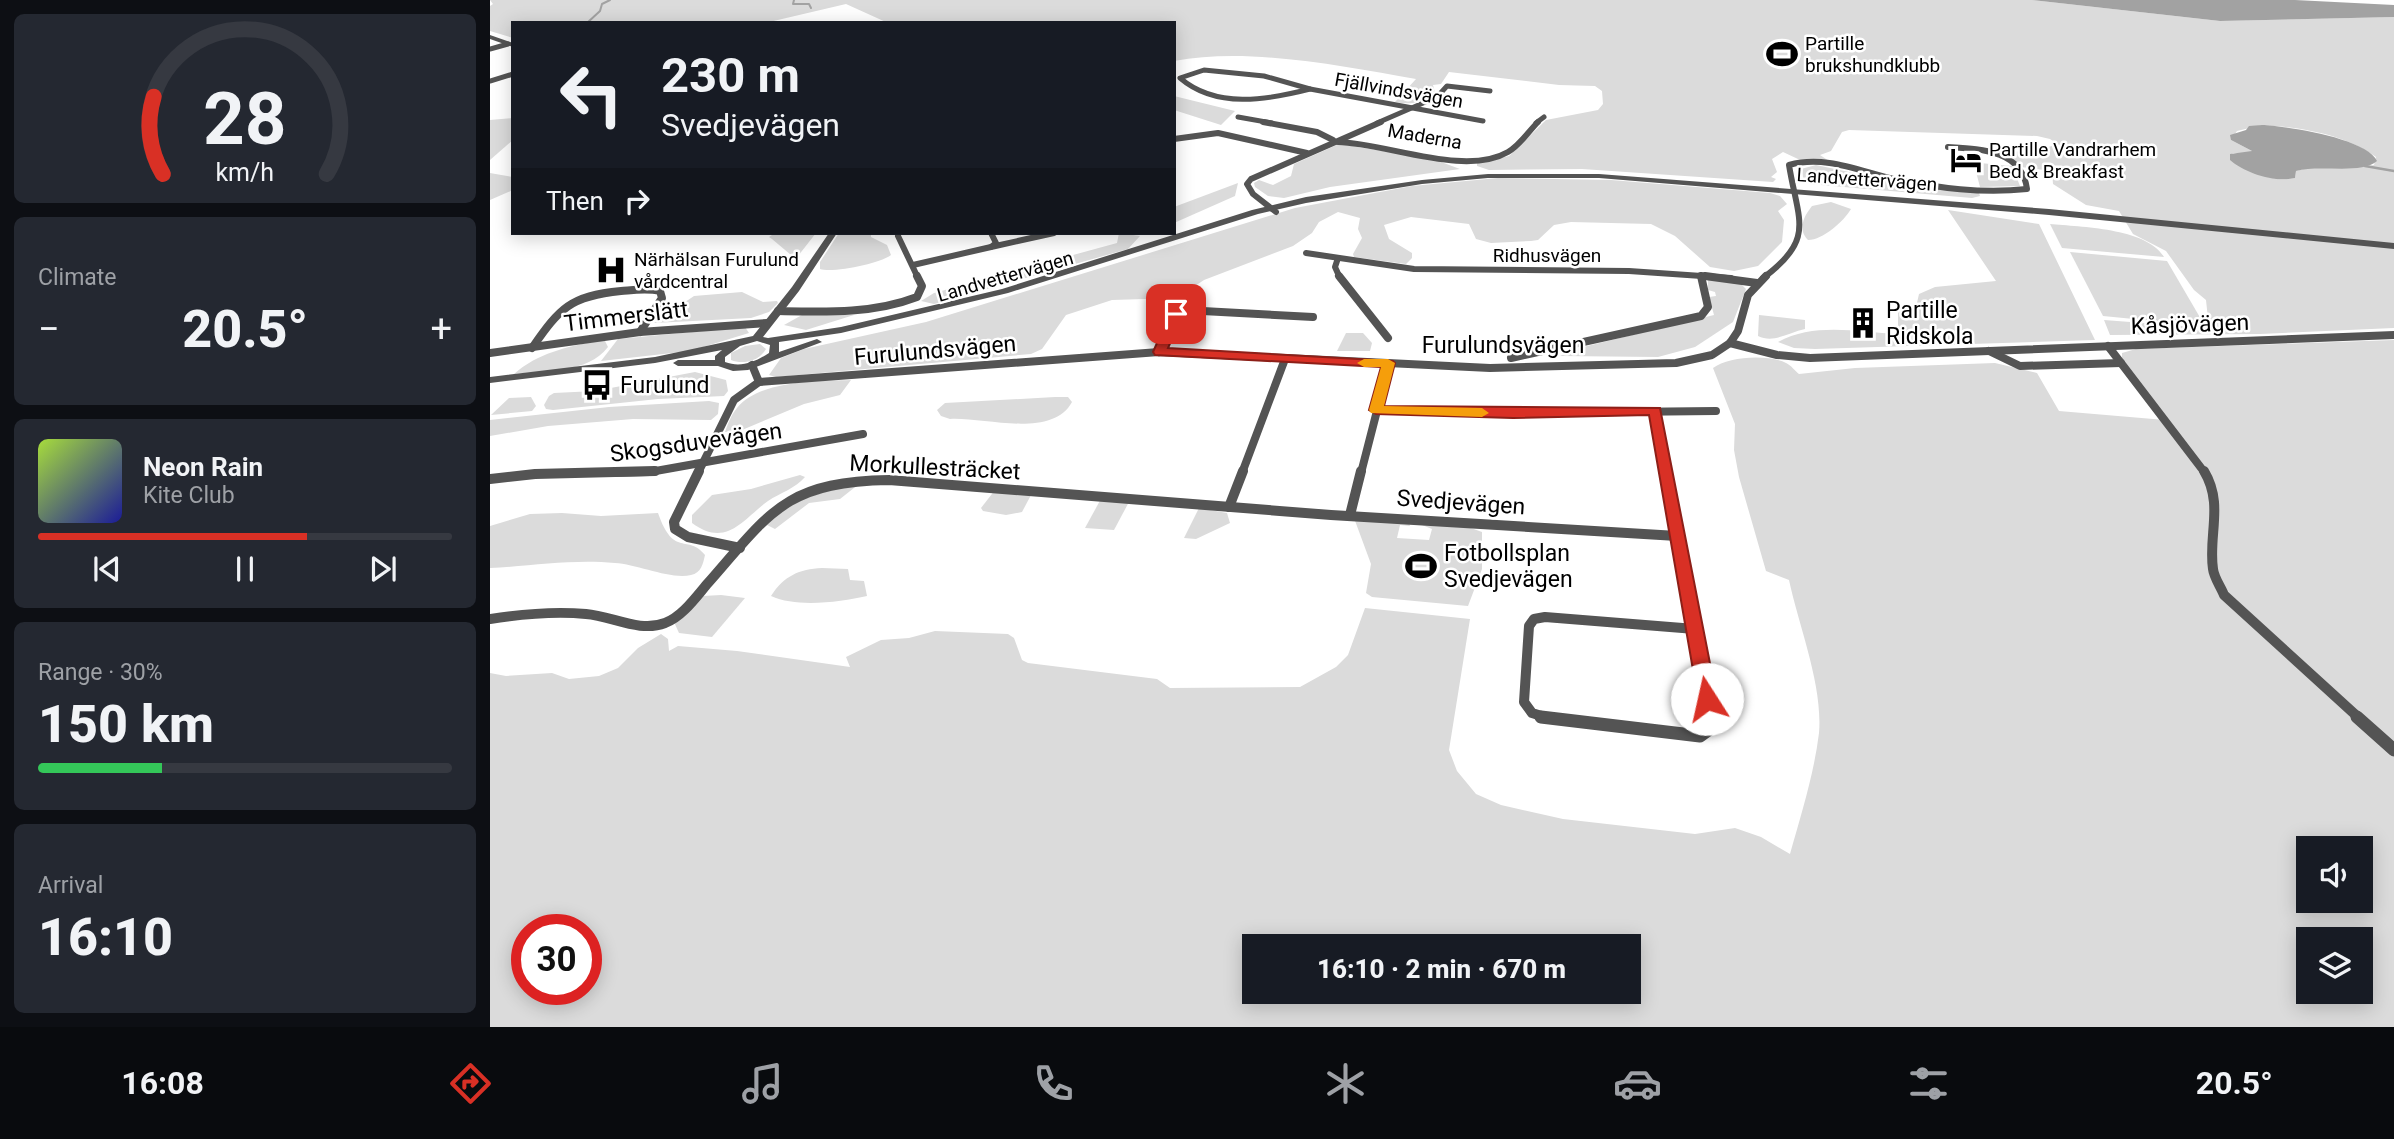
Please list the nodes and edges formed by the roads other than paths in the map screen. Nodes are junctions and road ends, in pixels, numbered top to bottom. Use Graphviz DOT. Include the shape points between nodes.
graph roads {
  1 [pos="490,37"];
  2 [pos="510,45"];
  3 [pos="490,49"];
  4 [pos="511,75"];
  5 [pos="490,81"];
  6 [pos="1310,89"];
  7 [pos="1490,91"];
  8 [pos="1411,107"];
  9 [pos="1238,117"];
  10 [pos="1544,117"];
  11 [pos="1483,121"];
  12 [pos="1176,139"];
  13 [pos="1330,142"];
  14 [pos="1948,147"];
  15 [pos="1307,153"];
  16 [pos="1378,188"];
  17 [pos="1793,191"];
  18 [pos="1274,210"];
  19 [pos="832,235"];
  20 [pos="991,235"];
  21 [pos="1044,235"];
  22 [pos="898,236"];
  23 [pos="993,245"];
  24 [pos="2394,246"];
  25 [pos="1307,253"];
  26 [pos="1338,258"];
  27 [pos="913,265"];
  28 [pos="1701,276"];
  29 [pos="1757,283"];
  30 [pos="778,311"];
  31 [pos="1313,317"];
  32 [pos="767,323"];
  33 [pos="640,332"];
  34 [pos="2394,335"];
  35 [pos="757,338"];
  36 [pos="1388,338"];
  37 [pos="771,340"];
  38 [pos="1730,343"];
  39 [pos="736,344"];
  40 [pos="2108,346"];
  41 [pos="532,348"];
  42 [pos="1988,351"];
  43 [pos="1160,352"];
  44 [pos="490,353"];
  45 [pos="1511,358"];
  46 [pos="1285,359"];
  47 [pos="764,361"];
  48 [pos="720,363"];
  49 [pos="1388,363"];
  50 [pos="2121,363"];
  51 [pos="752,365"];
  52 [pos="490,382"];
  53 [pos="760,382"];
  54 [pos="1376,410"];
  55 [pos="1655,411"];
  56 [pos="1716,411"];
  57 [pos="863,434"];
  58 [pos="704,463"];
  59 [pos="490,479"];
  60 [pos="1229,507"];
  61 [pos="1350,515"];
  62 [pos="1677,536"];
  63 [pos="740,548"];
  64 [pos="490,619"];
  65 [pos="1695,629"];
  66 [pos="2394,750"];
  1 -- 2 [label="street"];
  2 -- 3 [label="street"];
  4 -- 5 [label="street"];
  6 -- 6 [label="street, Fjällvindsvägen" via="1269,100 1235,99 1202,92 1180,78 1191,72 1241,73 1287,80"];
  6 -- 8 [label="street, Fjällvindsvägen"];
  7 -- 8 [label="street" via="1447,86 1437,97"];
  8 -- 11 [label="street, Fjällvindsvägen"];
  8 -- 13 [label="street"];
  9 -- 13 [label="street" via="1317,132"];
  10 -- 13 [label="street, Maderna" via="1510,150 1486,159 1457,159 1363,142"];
  12 -- 15 [label="street" via="1218,133"];
  13 -- 15 [label="street"];
  14 -- 17 [label="street" via="2005,156 2025,178 2027,189 1935,186 1831,164 1796,162 1789,165"];
  15 -- 18 [label="street" via="1249,181 1253,194"];
  16 -- 17 [label="street, Landvettervägen" via="1546,175"];
  16 -- 18 [label="street, Landvettervägen"];
  17 -- 24 [label="street, Landvettervägen"];
  17 -- 29 [label="street" via="1798,243 1791,255"];
  18 -- 37 [label="street, Landvettervägen" via="1005,291 841,330"];
  18 -- 47 [label="street, Landvettervägen" via="1002,296 814,342"];
  19 -- 30 [label="street"];
  20 -- 23 [label="street"];
  21 -- 23 [label="street"];
  22 -- 27 [label="street"];
  23 -- 27 [label="street"];
  25 -- 26 [label="street, Ridhusvägen"];
  26 -- 28 [label="street, Ridhusvägen" via="1422,270"];
  26 -- 36 [label="street" via="1335,267 1340,279"];
  27 -- 30 [label="street" via="922,290 906,302 846,310"];
  28 -- 29 [label="street, Ridhusvägen"];
  28 -- 45 [label="street" via="1708,307 1701,316"];
  29 -- 38 [label="street"];
  30 -- 32 [label="street"];
  31 -- 43 [label="street" via="1184,310 1176,314"];
  32 -- 33 [label="street, Timmerslätt"];
  32 -- 35 [label="street"];
  33 -- 41 [label="street, Timmerslätt"];
  33 -- 41 [label="street" via="662,298 660,291 587,294 568,301"];
  34 -- 40 [label="street, Kåsjövägen"];
  35 -- 37 [label="street"];
  35 -- 39 [label="street"];
  37 -- 47 [label="street" via="777,349"];
  38 -- 42 [label="street, Kåsjövägen" via="1810,358"];
  38 -- 49 [label="street, Furulundsvägen" via="1708,356 1676,363 1490,368"];
  39 -- 48 [label="street" via="722,353"];
  39 -- 52 [label="street"];
  40 -- 42 [label="street, Kåsjövägen"];
  40 -- 50 [label="street"];
  41 -- 44 [label="street, Timmerslätt"];
  42 -- 50 [label="street, Kåsjövägen" via="2020,366"];
  43 -- 46 [label="street, Furulundsvägen"];
  43 -- 53 [label="street, Furulundsvägen"];
  46 -- 49 [label="street, Furulundsvägen"];
  46 -- 60 [label="street"];
  47 -- 51 [label="street, Landvettervägen"];
  48 -- 51 [label="street"];
  48 -- 52 [label="street" via="684,362"];
  49 -- 54 [label="street"];
  50 -- 66 [label="street" via="2206,474 2217,512 2213,570 2224,595"];
  51 -- 53 [label="street"];
  53 -- 58 [label="street" via="734,400"];
  54 -- 55 [label="street"];
  54 -- 61 [label="street"];
  55 -- 56 [label="street"];
  55 -- 62 [label="street"];
  57 -- 58 [label="street, Skogsduvevägen"];
  58 -- 59 [label="street, Skogsduvevägen" via="629,474"];
  58 -- 63 [label="street" via="677,513 676,529 688,537"];
  60 -- 61 [label="street, Morkullesträcket"];
  60 -- 63 [label="street, Morkullesträcket" via="846,479 792,496"];
  61 -- 62 [label="street, Svedjevägen"];
  62 -- 65 [label="street"];
  63 -- 64 [label="street, Morkullesträcket" via="666,623 563,612"];
  65 -- 65 [label="street" via="1534,619 1529,626 1524,702 1545,718 1704,734 1712,723"];
}
